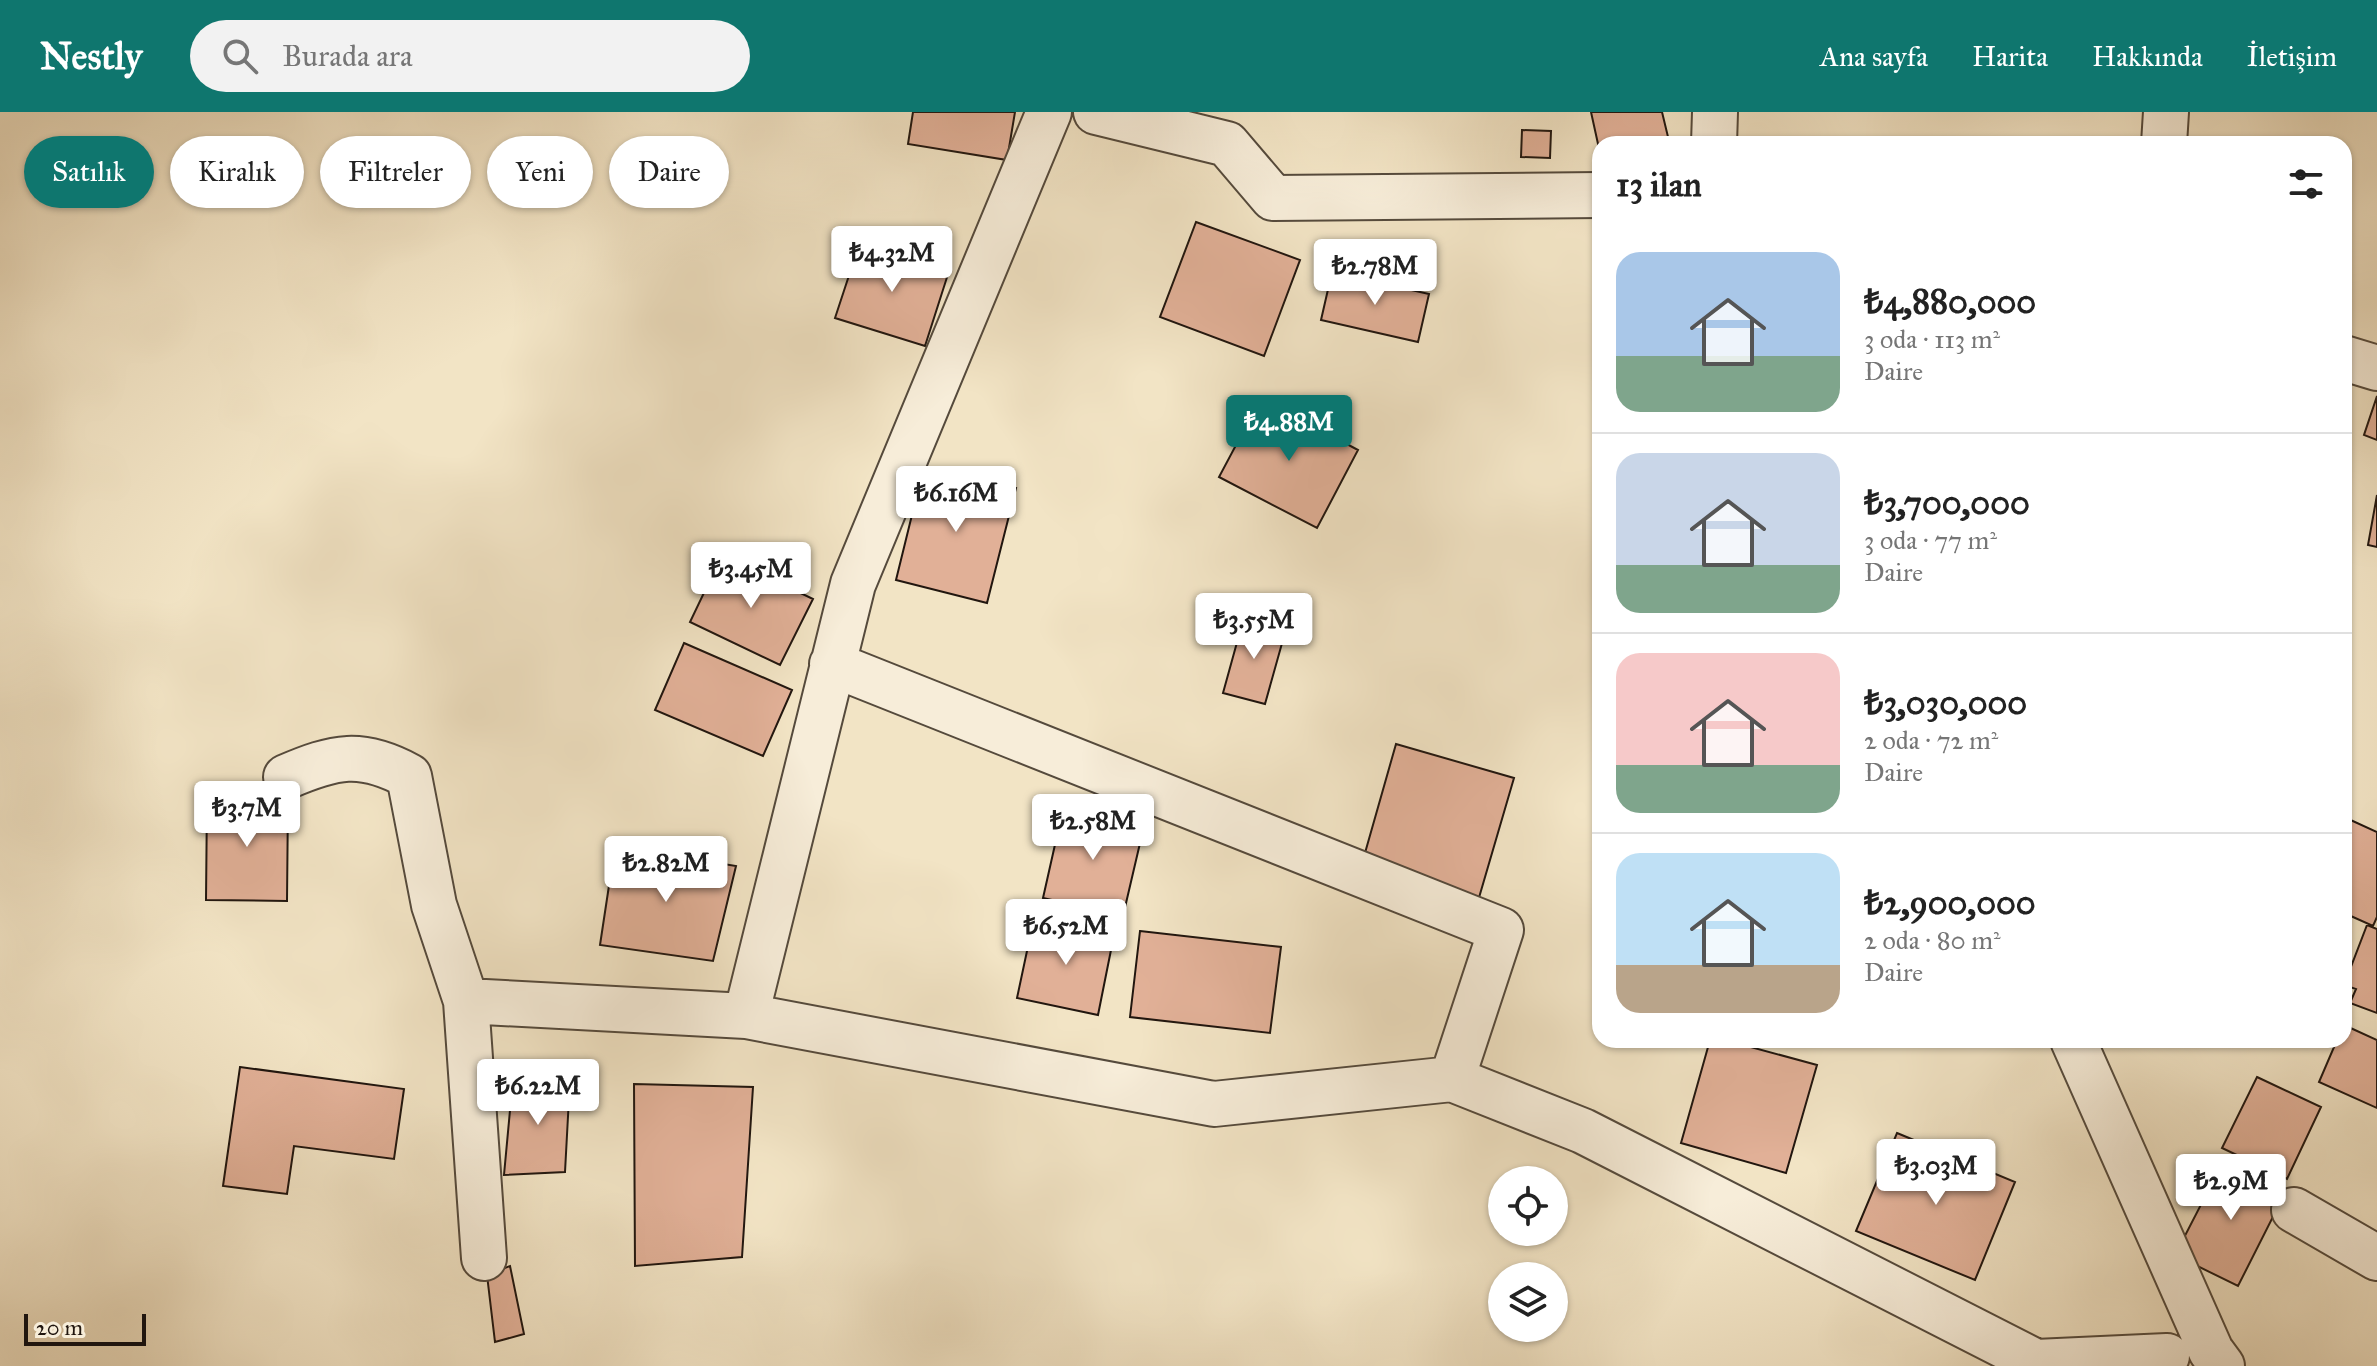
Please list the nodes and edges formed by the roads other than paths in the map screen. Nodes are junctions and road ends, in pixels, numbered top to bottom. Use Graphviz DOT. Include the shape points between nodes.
graph roads {
  1 [pos="1049,112"];
  2 [pos="1096,112"];
  3 [pos="1715,112"];
  4 [pos="2166,112"];
  5 [pos="1230,128"];
  6 [pos="1714,136"];
  7 [pos="2164,136"];
  8 [pos="1592,195"];
  9 [pos="2352,360"];
  10 [pos="2377,368"];
  11 [pos="832,664"];
  12 [pos="286,777"];
  13 [pos="466,1001"];
  14 [pos="746,1016"];
  15 [pos="2077,1048"];
  16 [pos="1452,1079"];
  17 [pos="2294,1210"];
  18 [pos="484,1258"];
  19 [pos="2377,1258"];
  20 [pos="2216,1359"];
  21 [pos="2163,1361"];
  22 [pos="2029,1364"];
  1 -- 11 [label="street" via="853,584"];
  2 -- 5 [label="street"];
  3 -- 6 [label="street"];
  4 -- 7 [label="street"];
  5 -- 8 [label="street" via="1273,198"];
  9 -- 10 [label="street"];
  11 -- 14 [label="street"];
  11 -- 16 [label="street" via="1501,930"];
  12 -- 13 [label="street" via="324,761 378,760 409,776 434,905"];
  13 -- 14 [label="street"];
  13 -- 18 [label="street"];
  14 -- 16 [label="street" via="1214,1104"];
  15 -- 20 [label="street"];
  16 -- 22 [label="street" via="1583,1131"];
  17 -- 19 [label="street"];
  20 -- 21 [label="street"];
  21 -- 22 [label="street"];
}
